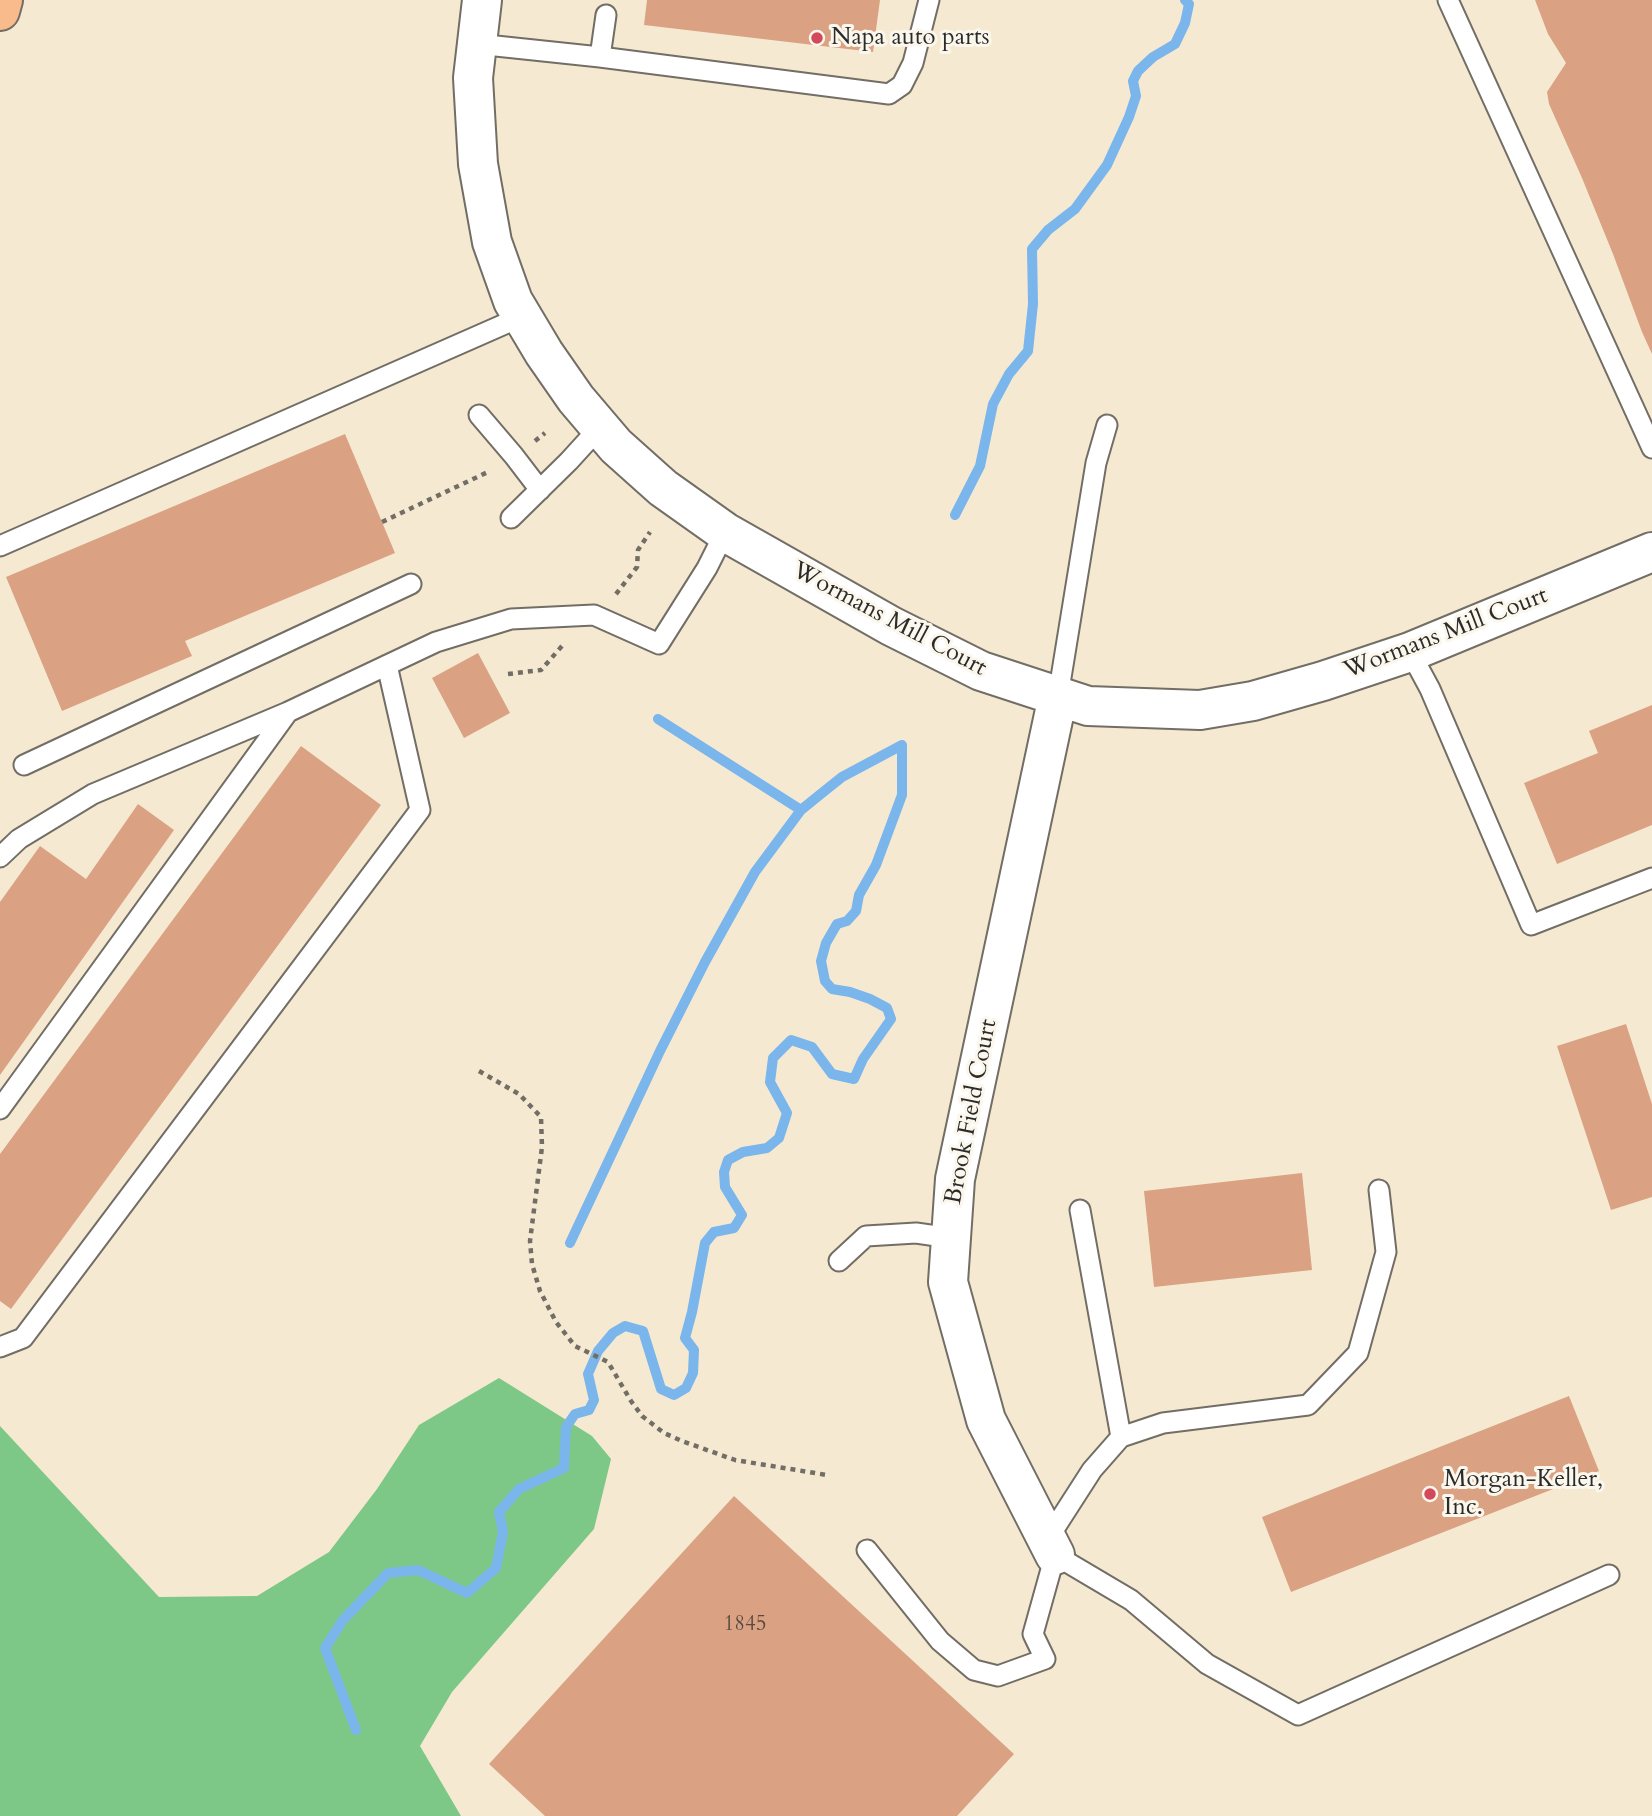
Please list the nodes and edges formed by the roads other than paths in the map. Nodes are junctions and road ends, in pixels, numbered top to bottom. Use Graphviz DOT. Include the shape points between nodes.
graph roads {
  1 [pos="3,0"];
  2 [pos="482,0"];
  3 [pos="929,0"];
  4 [pos="1448,0"];
  5 [pos="0,11"];
  6 [pos="606,15"];
  7 [pos="477,44"];
  8 [pos="600,57"];
  9 [pos="523,316"];
  10 [pos="480,415"];
  11 [pos="1107,425"];
  12 [pos="600,427"];
  13 [pos="1652,448"];
  14 [pos="540,490"];
  15 [pos="511,518"];
  16 [pos="725,532"];
  17 [pos="0,546"];
  18 [pos="1652,552"];
  19 [pos="411,584"];
  20 [pos="1410,652"];
  21 [pos="387,665"];
  22 [pos="1058,696"];
  23 [pos="288,712"];
  24 [pos="23,765"];
  25 [pos="0,856"];
  26 [pos="1652,878"];
  27 [pos="0,1109"];
  28 [pos="1380,1189"];
  29 [pos="1080,1210"];
  30 [pos="951,1238"];
  31 [pos="839,1261"];
  32 [pos="0,1347"];
  33 [pos="1121,1437"];
  34 [pos="1051,1547"];
  35 [pos="867,1550"];
  36 [pos="1609,1575"];
  1 -- 5 [label="main road"];
  2 -- 7 [label="street, Wormans Mill Court"];
  3 -- 8 [label="lane" via="912,64 902,85 890,94"];
  4 -- 13 [label="lane"];
  6 -- 8 [label="lane"];
  7 -- 8 [label="lane"];
  7 -- 9 [label="street, Wormans Mill Court" via="473,79 478,164 492,242"];
  9 -- 12 [label="street, Wormans Mill Court" via="544,354"];
  9 -- 17 [label="lane"];
  10 -- 14 [label="lane"];
  11 -- 22 [label="lane" via="1096,463"];
  12 -- 14 [label="lane"];
  12 -- 16 [label="street, Wormans Mill Court" via="663,488"];
  14 -- 15 [label="lane"];
  16 -- 21 [label="lane" via="659,644 594,615 510,619 436,642"];
  16 -- 22 [label="street, Wormans Mill Court" via="970,666"];
  18 -- 20 [label="street, Wormans Mill Court"];
  19 -- 24 [label="lane"];
  20 -- 22 [label="street, Wormans Mill Court" via="1253,701 1200,710 1088,706"];
  20 -- 26 [label="lane" via="1531,925"];
  21 -- 23 [label="lane"];
  21 -- 32 [label="lane" via="420,810 23,1338"];
  22 -- 30 [label="street, Brook Field Court" via="955,1179"];
  23 -- 25 [label="lane" via="93,794 19,839"];
  23 -- 27 [label="lane"];
  28 -- 33 [label="lane" via="1386,1252 1358,1353 1308,1405 1163,1423"];
  29 -- 33 [label="lane"];
  30 -- 31 [label="lane" via="916,1233 866,1236"];
  30 -- 34 [label="street, Brook Field Court" via="948,1282 986,1420"];
  33 -- 34 [label="lane" via="1092,1469"];
  34 -- 35 [label="lane" via="1033,1634 1045,1659 998,1676 974,1670 940,1641"];
  34 -- 36 [label="lane" via="1130,1600 1207,1664 1298,1715"];
}
